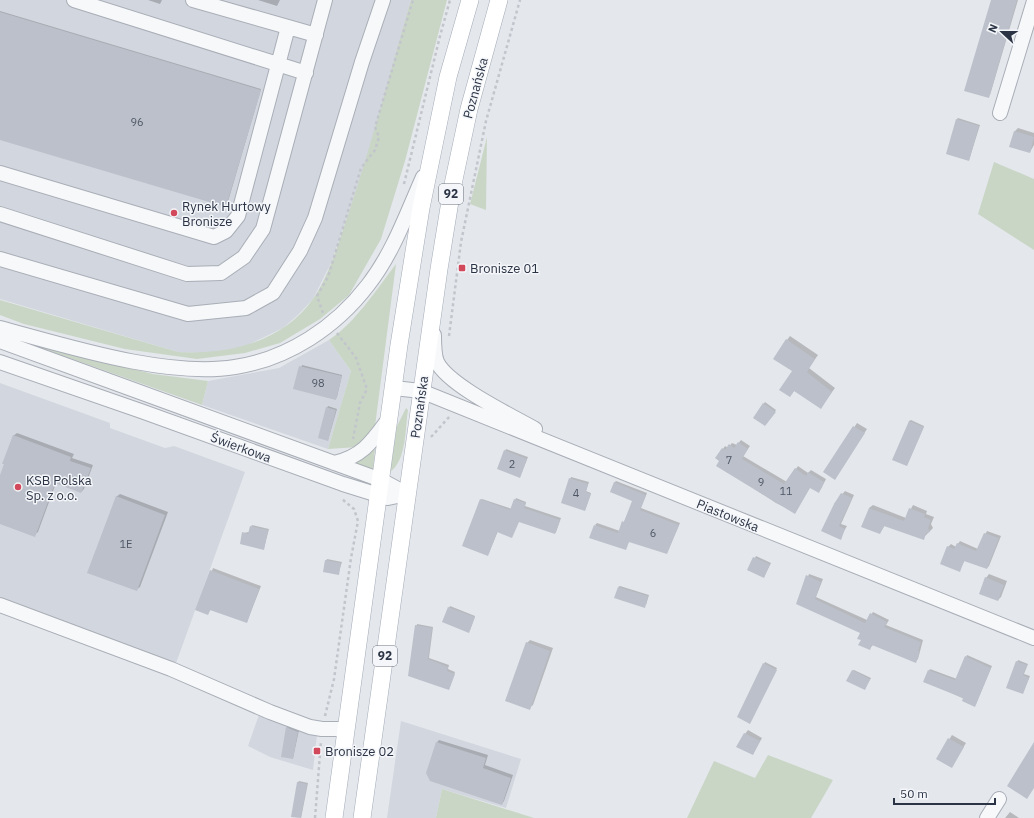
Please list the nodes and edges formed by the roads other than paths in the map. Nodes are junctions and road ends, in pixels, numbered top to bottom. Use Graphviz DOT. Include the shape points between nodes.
graph roads {
  1 [pos="74,0"];
  2 [pos="193,0"];
  3 [pos="325,0"];
  4 [pos="383,0"];
  5 [pos="470,0"];
  6 [pos="500,0"];
  7 [pos="1034,1"];
  8 [pos="288,27"];
  9 [pos="316,35"];
  10 [pos="279,64"];
  11 [pos="306,73"];
  12 [pos="1000,113"];
  13 [pos="428,165"];
  14 [pos="0,173"];
  15 [pos="0,214"];
  16 [pos="0,259"];
  17 [pos="432,318"];
  18 [pos="0,328"];
  19 [pos="0,341"];
  20 [pos="0,362"];
  21 [pos="394,388"];
  22 [pos="422,391"];
  23 [pos="390,417"];
  24 [pos="586,457"];
  25 [pos="334,463"];
  26 [pos="380,488"];
  27 [pos="407,494"];
  28 [pos="0,605"];
  29 [pos="1034,638"];
  30 [pos="347,728"];
  31 [pos="999,799"];
  32 [pos="334,818"];
  33 [pos="362,818"];
  34 [pos="986,818"];
  1 -- 10 [label="street"];
  2 -- 8 [label="street"];
  3 -- 9 [label="street"];
  4 -- 16 [label="street" via="315,218 300,251 273,293 246,308 188,314"];
  5 -- 13 [label="main road, Poznańska / 92" via="448,77"];
  6 -- 17 [label="main road, Poznańska / 92" via="468,109 452,189"];
  7 -- 12 [label="street"];
  8 -- 9 [label="street"];
  8 -- 10 [label="street"];
  9 -- 11 [label="street"];
  10 -- 11 [label="street"];
  10 -- 14 [label="street" via="238,216 226,230 214,237"];
  11 -- 15 [label="street" via="264,229 244,257 221,273 188,274"];
  13 -- 18 [label="street" via="384,262 364,290 331,324 301,343 259,362 234,368 184,368 126,360"];
  13 -- 21 [label="main road, Poznańska / 92"];
  17 -- 22 [label="main road, Poznańska / 92"];
  17 -- 24 [label="street" via="436,361 444,373 467,389"];
  19 -- 25 [label="street, Świerkowa"];
  20 -- 26 [label="street, Świerkowa"];
  21 -- 22 [label="street, Piastowska"];
  21 -- 23 [label="main road, Poznańska / 92"];
  22 -- 24 [label="street, Piastowska"];
  22 -- 27 [label="main road, Poznańska / 92"];
  23 -- 25 [label="street" via="364,449 350,459"];
  23 -- 26 [label="main road, Poznańska / 92"];
  24 -- 29 [label="street, Piastowska"];
  25 -- 26 [label="street, Świerkowa"];
  26 -- 27 [label="street, Świerkowa" via="395,498"];
  26 -- 30 [label="main road, Poznańska / 92"];
  27 -- 33 [label="main road, Poznańska / 92"];
  28 -- 30 [label="street" via="171,669 310,727"];
  30 -- 32 [label="main road, Poznańska / 92"];
  31 -- 34 [label="street"];
}
